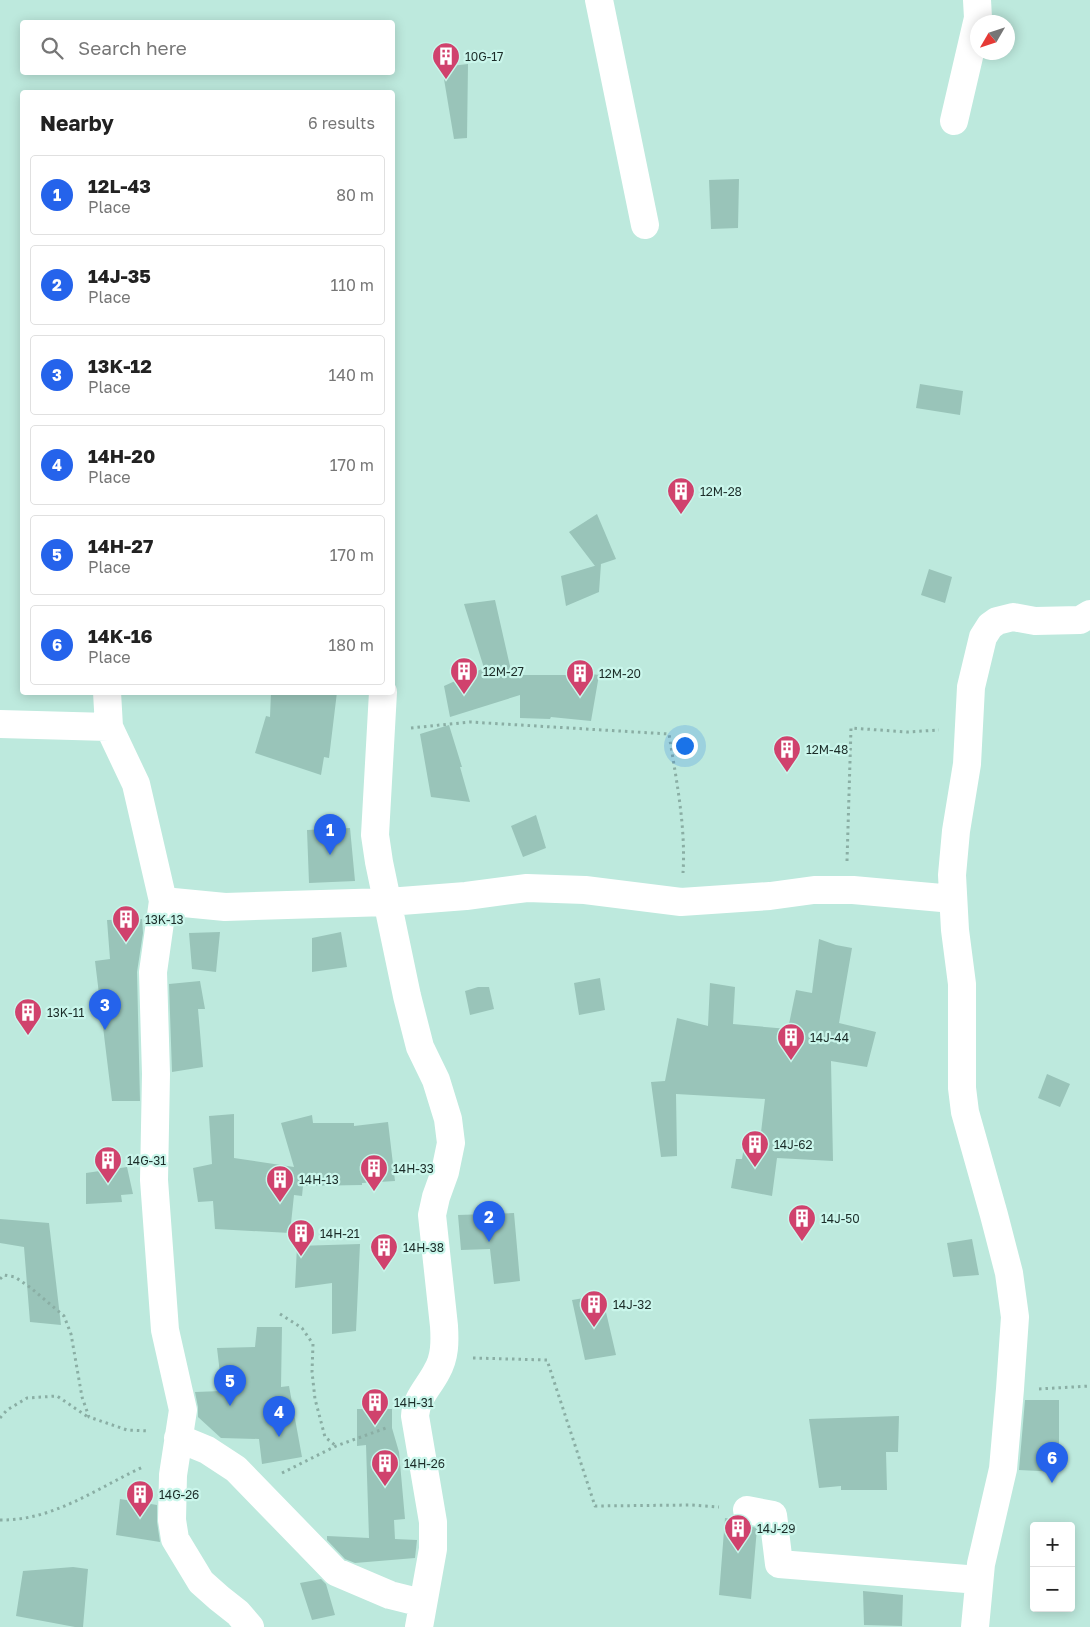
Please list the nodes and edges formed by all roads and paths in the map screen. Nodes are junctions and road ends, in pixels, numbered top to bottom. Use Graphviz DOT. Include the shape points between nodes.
graph roads {
  1 [pos="599,0"];
  2 [pos="977,0"];
  3 [pos="954,121"];
  4 [pos="645,225"];
  5 [pos="1090,614"];
  6 [pos="108,695"];
  7 [pos="383,695"];
  8 [pos="0,724"];
  9 [pos="109,727"];
  10 [pos="970,729"];
  11 [pos="381,734"];
  12 [pos="852,890"];
  13 [pos="953,899"];
  14 [pos="163,901"];
  15 [pos="388,902"];
  16 [pos="681,902"];
  17 [pos="0,1279"];
  18 [pos="280,1314"];
  19 [pos="443,1358"];
  20 [pos="1090,1386"];
  21 [pos="1010,1390"];
  22 [pos="415,1416"];
  23 [pos="89,1417"];
  24 [pos="0,1418"];
  25 [pos="336,1446"];
  26 [pos="177,1450"];
  27 [pos="254,1488"];
  28 [pos="747,1510"];
  29 [pos="0,1520"];
  30 [pos="979,1580"];
  31 [pos="421,1615"];
  32 [pos="250,1627"];
  33 [pos="975,1627"];
  1 -- 4 [label="street"];
  2 -- 3 [label="street" via="978,18"];
  5 -- 10 [label="street" via="1080,620 1064,621 1014,617 990,626 982,638 971,687"];
  6 -- 9 [label="street"];
  7 -- 11 [label="street"];
  8 -- 9 [label="street"];
  9 -- 14 [label="street" via="136,784"];
  10 -- 12 [label="path" via="907,732 851,728 846,856"];
  10 -- 13 [label="street" via="956,831"];
  11 -- 15 [label="street" via="375,835"];
  11 -- 16 [label="path" via="470,722 669,734 684,855"];
  12 -- 13 [label="street"];
  12 -- 16 [label="street" via="814,890"];
  13 -- 21 [label="street" via="962,984 965,1112 1009,1273 1015,1317"];
  14 -- 15 [label="street" via="226,907"];
  14 -- 26 [label="street" via="153,972 156,1074 154,1180 165,1330 183,1410"];
  15 -- 16 [label="street" via="527,888 585,890"];
  15 -- 19 [label="street" via="420,1047 436,1080 448,1119 450,1143 432,1215 444,1326"];
  17 -- 23 [label="path" via="4,1275 15,1277 64,1316"];
  18 -- 25 [label="path" via="302,1328 313,1344 315,1400 325,1437"];
  19 -- 22 [label="street" via="415,1406"];
  19 -- 28 [label="path" via="546,1360 594,1506 692,1505"];
  20 -- 21 [label="path"];
  21 -- 30 [label="street" via="1003,1469"];
  22 -- 25 [label="path"];
  22 -- 31 [label="street" via="433,1522 433,1549"];
  23 -- 24 [label="path" via="57,1396 27,1398"];
  23 -- 26 [label="path" via="127,1430 158,1431"];
  25 -- 27 [label="path"];
  26 -- 27 [label="street" via="214,1455"];
  26 -- 29 [label="path" via="60,1508 28,1518"];
  26 -- 32 [label="street" via="172,1520 175,1539 200,1582"];
  27 -- 31 [label="street" via="336,1572 390,1595"];
  28 -- 30 [label="street" via="773,1515 778,1564"];
  30 -- 33 [label="street"];
}
